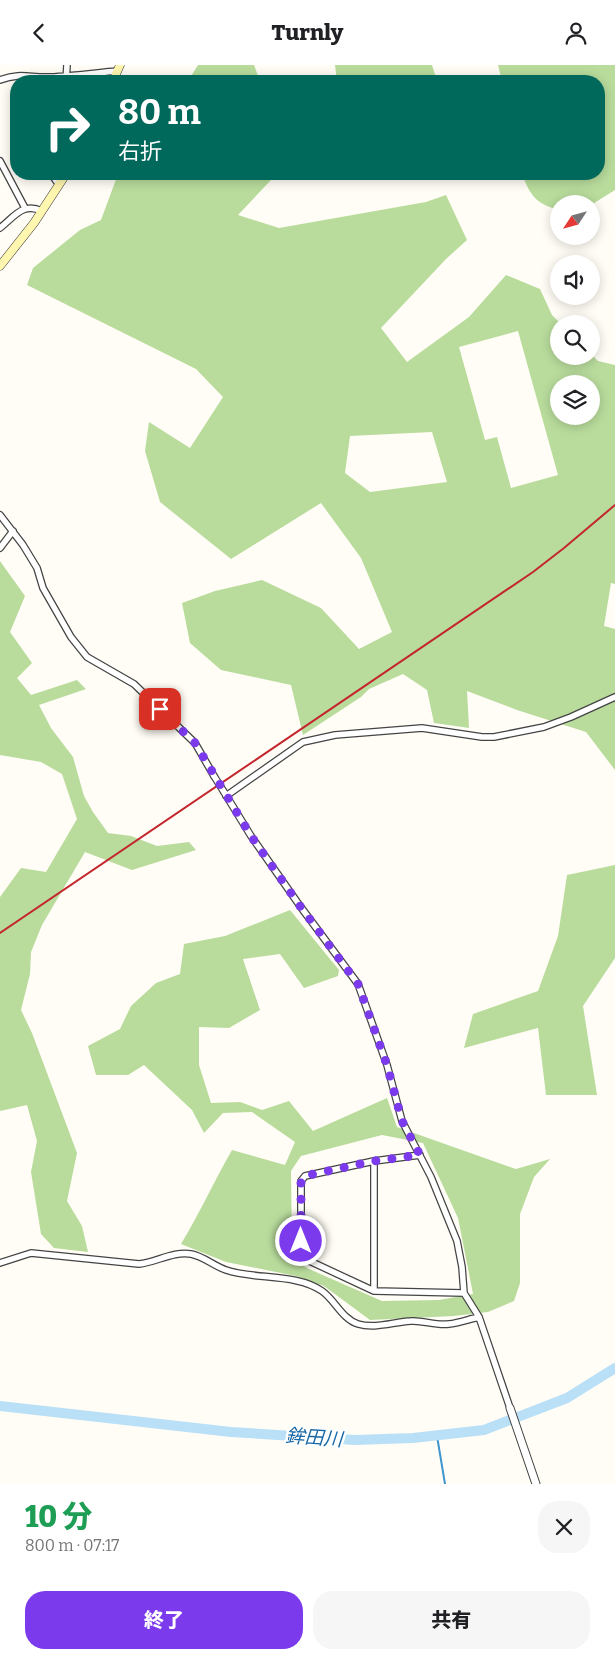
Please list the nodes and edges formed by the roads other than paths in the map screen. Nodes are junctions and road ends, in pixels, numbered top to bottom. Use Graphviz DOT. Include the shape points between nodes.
graph roads {
  1 [pos="119,68"];
  2 [pos="15,75"];
  3 [pos="35,75"];
  4 [pos="83,75"];
  5 [pos="0,161"];
  6 [pos="10,180"];
  7 [pos="10,180"];
  8 [pos="55,180"];
  9 [pos="62,180"];
  10 [pos="59,185"];
  11 [pos="25,208"];
  12 [pos="42,211"];
  13 [pos="0,227"];
  14 [pos="0,266"];
  15 [pos="0,515"];
  16 [pos="13,531"];
  17 [pos="0,548"];
  18 [pos="615,697"];
  19 [pos="225,794"];
  20 [pos="420,1155"];
  21 [pos="374,1161"];
  22 [pos="0,1263"];
  23 [pos="374,1291"];
  24 [pos="464,1293"];
  25 [pos="479,1317"];
  26 [pos="510,1408"];
  27 [pos="536,1484"];
  1 -- 4 [label="street"];
  2 -- 3 [label="street"];
  5 -- 7 [label="street"];
  6 -- 11 [label="street"];
  8 -- 10 [label="street"];
  9 -- 10 [label="main road"];
  10 -- 12 [label="main road"];
  11 -- 12 [label="street"];
  11 -- 13 [label="street"];
  12 -- 14 [label="main road"];
  15 -- 16 [label="street"];
  16 -- 17 [label="street"];
  16 -- 19 [label="street, bridge" via="37,569 43,588 71,637 82,651 134,684 195,743"];
  18 -- 19 [label="street" via="544,727 494,737 422,728 335,735 303,742"];
  19 -- 20 [label="street" via="294,898 358,984 387,1065 402,1121"];
  20 -- 21 [label="street"];
  20 -- 24 [label="street" via="457,1241"];
  21 -- 23 [label="street"];
  21 -- 23 [label="street" via="305,1176 301,1181 301,1257"];
  22 -- 25 [label="street" via="31,1253 139,1264 176,1254 192,1254 244,1275 302,1282 322,1291 349,1320 358,1324 368,1326 412,1321 448,1324"];
  23 -- 24 [label="street"];
  24 -- 25 [label="street"];
  25 -- 26 [label="street"];
  26 -- 27 [label="street"];
}
